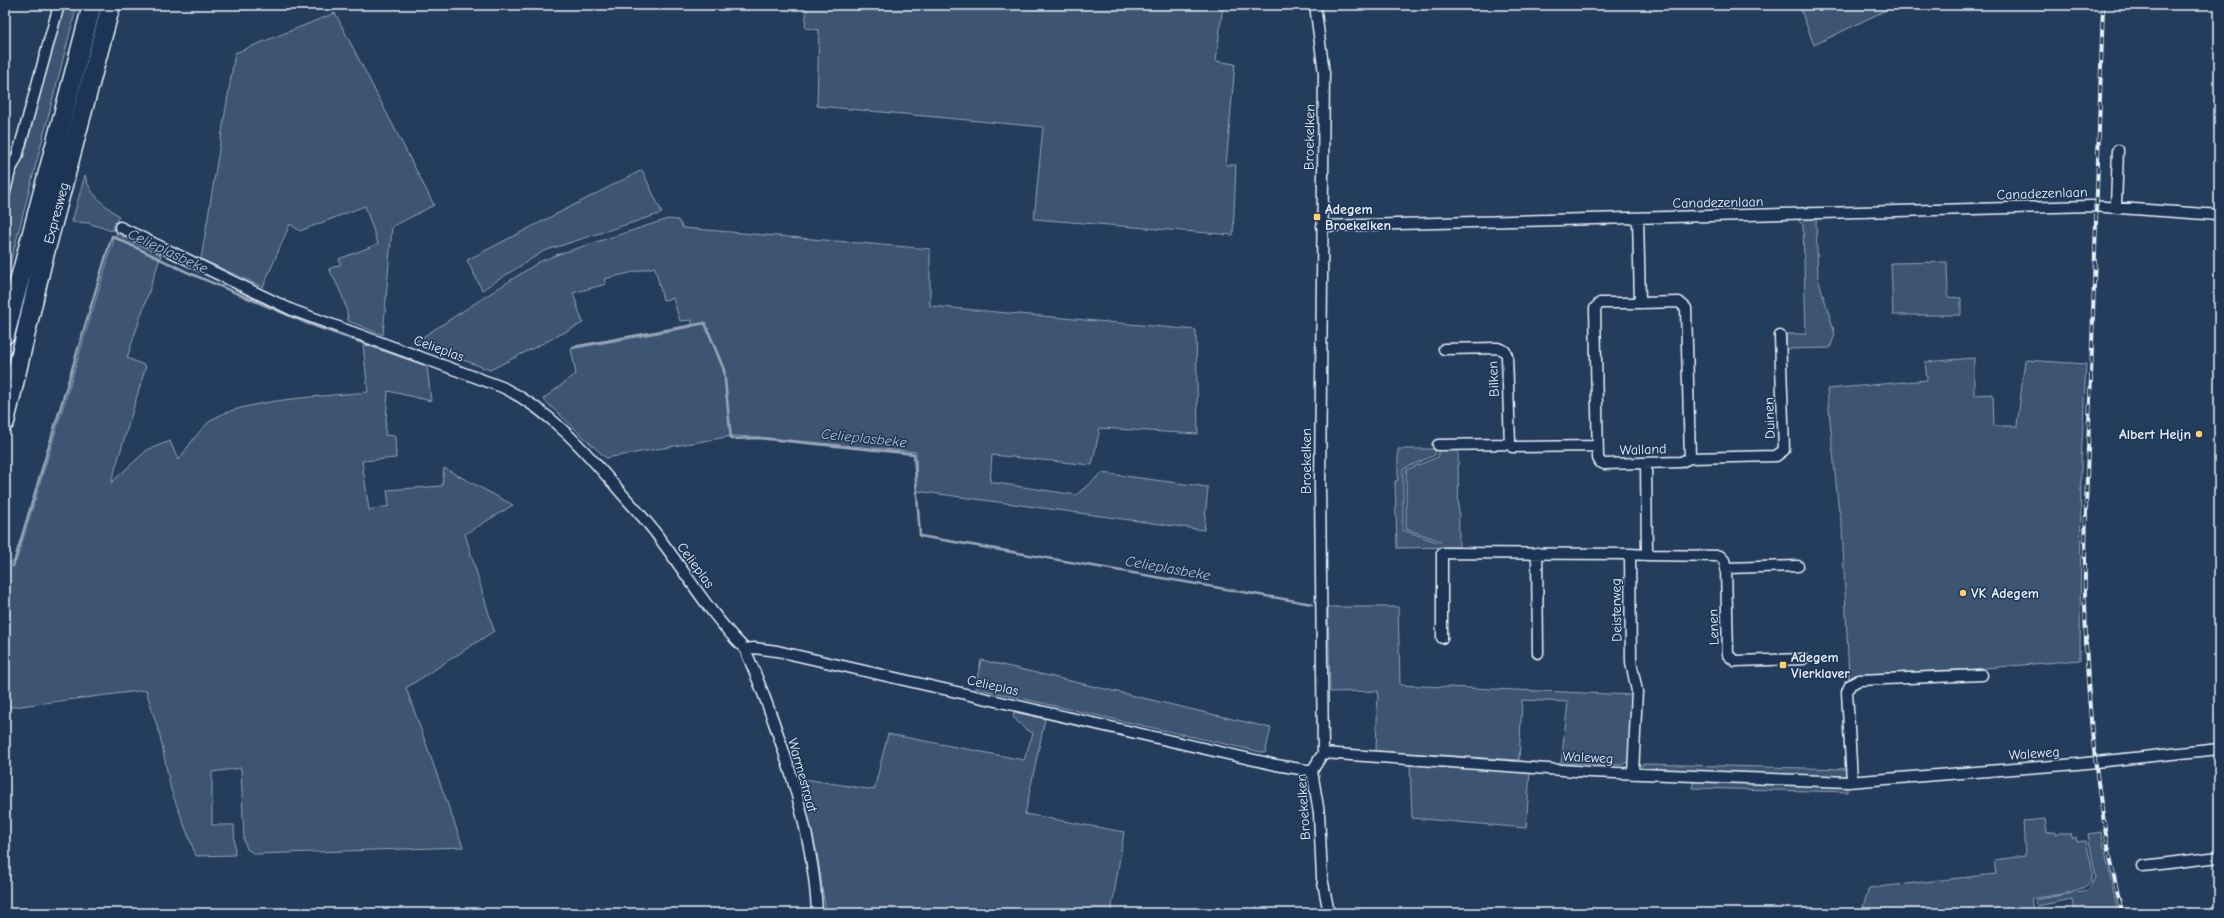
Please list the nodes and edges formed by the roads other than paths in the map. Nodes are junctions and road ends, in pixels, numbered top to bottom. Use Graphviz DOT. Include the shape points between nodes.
graph roads {
  1 [pos="59,5"];
  2 [pos="92,5"];
  3 [pos="111,5"];
  4 [pos="1315,5"];
  5 [pos="2118,150"];
  6 [pos="8,170"];
  7 [pos="5,192"];
  8 [pos="2116,206"];
  9 [pos="2219,215"];
  10 [pos="1638,218"];
  11 [pos="1322,226"];
  12 [pos="120,227"];
  13 [pos="1640,303"];
  14 [pos="5,335"];
  15 [pos="1780,336"];
  16 [pos="1444,349"];
  17 [pos="5,422"];
  18 [pos="1510,444"];
  19 [pos="1438,445"];
  20 [pos="1597,446"];
  21 [pos="1690,458"];
  22 [pos="1646,463"];
  23 [pos="1537,554"];
  24 [pos="1630,554"];
  25 [pos="1647,555"];
  26 [pos="1798,566"];
  27 [pos="1726,568"];
  28 [pos="1442,638"];
  29 [pos="745,649"];
  30 [pos="1538,653"];
  31 [pos="1803,659"];
  32 [pos="1982,675"];
  33 [pos="2219,749"];
  34 [pos="1323,753"];
  35 [pos="1312,771"];
  36 [pos="1633,774"];
  37 [pos="1852,781"];
  38 [pos="2219,857"];
  39 [pos="2142,866"];
  40 [pos="817,913"];
  41 [pos="1330,913"];
  1 -- 6 [label="street" via="17,157"];
  2 -- 14 [label="highway, Expresweg"];
  3 -- 17 [label="highway, Expresweg" via="42,264"];
  4 -- 11 [label="street, Broekelken" via="1324,73"];
  5 -- 8 [label="street"];
  6 -- 7 [label="street"];
  8 -- 9 [label="street, Canadezenlaan"];
  8 -- 10 [label="street, Canadezenlaan"];
  10 -- 11 [label="street, Canadezenlaan"];
  10 -- 13 [label="street"];
  11 -- 34 [label="street, Broekelken" via="1320,486"];
  12 -- 29 [label="street, Celieplas" via="292,310 502,387 531,402 566,432 604,472 659,537 729,634"];
  13 -- 20 [label="street, Walland" via="1600,303 1595,308"];
  13 -- 21 [label="street, Walland" via="1679,302 1686,308"];
  15 -- 21 [label="street, Duinen" via="1784,450 1776,456"];
  16 -- 18 [label="street, Bilken" via="1498,348 1505,351"];
  18 -- 19 [label="street"];
  18 -- 20 [label="street" via="1516,448"];
  20 -- 22 [label="street, Walland" via="1598,458 1604,464"];
  21 -- 22 [label="street, Walland" via="1681,462"];
  22 -- 25 [label="street"];
  23 -- 24 [label="street"];
  23 -- 28 [label="street" via="1442,553"];
  23 -- 30 [label="street"];
  24 -- 25 [label="street"];
  24 -- 36 [label="street, Deisterweg" via="1631,662 1637,691"];
  25 -- 27 [label="street" via="1720,556"];
  26 -- 27 [label="street"];
  27 -- 31 [label="street, Lenen" via="1728,654 1735,661"];
  29 -- 35 [label="street, Celieplas" via="777,651 1276,765"];
  29 -- 40 [label="street, Warmestraat" via="764,695 798,800 816,885"];
  32 -- 37 [label="street" via="1859,680 1850,685 1847,692"];
  33 -- 37 [label="street, Waleweg" via="2077,764"];
  34 -- 35 [label="street, Broekelken"];
  34 -- 36 [label="street, Waleweg"];
  35 -- 41 [label="street, Broekelken" via="1319,813 1322,878"];
  36 -- 37 [label="street, Waleweg"];
  38 -- 39 [label="street"];
}
